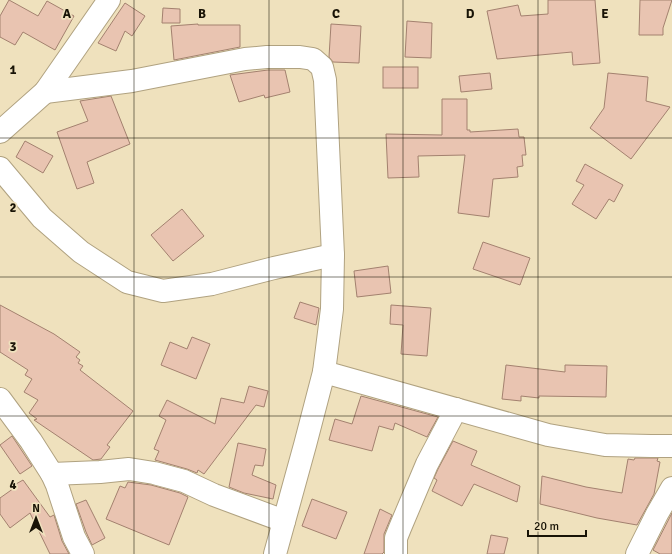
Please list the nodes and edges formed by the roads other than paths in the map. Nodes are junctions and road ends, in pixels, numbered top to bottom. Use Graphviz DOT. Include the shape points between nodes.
graph roads {
  1 [pos="109,0"];
  2 [pos="45,92"];
  3 [pos="0,132"];
  4 [pos="0,168"];
  5 [pos="332,255"];
  6 [pos="324,372"];
  7 [pos="0,399"];
  8 [pos="456,409"];
  9 [pos="672,446"];
  10 [pos="52,474"];
  11 [pos="672,488"];
  12 [pos="284,521"];
  13 [pos="83,554"];
  14 [pos="275,554"];
  15 [pos="396,554"];
  16 [pos="637,554"];
  1 -- 2 [label="street"];
  2 -- 3 [label="street"];
  2 -- 5 [label="street" via="132,81 245,59 300,57 314,60 322,67 325,80"];
  4 -- 5 [label="street" via="42,218 81,252 127,282 163,291 212,284"];
  5 -- 6 [label="street" via="332,309"];
  6 -- 8 [label="street"];
  6 -- 12 [label="street"];
  7 -- 10 [label="street"];
  8 -- 9 [label="street" via="548,435 604,445"];
  8 -- 15 [label="street" via="427,464 400,528 396,538"];
  10 -- 12 [label="street" via="129,469 154,473 184,481"];
  10 -- 13 [label="street" via="74,537"];
  11 -- 16 [label="street"];
  12 -- 14 [label="street"];
}
